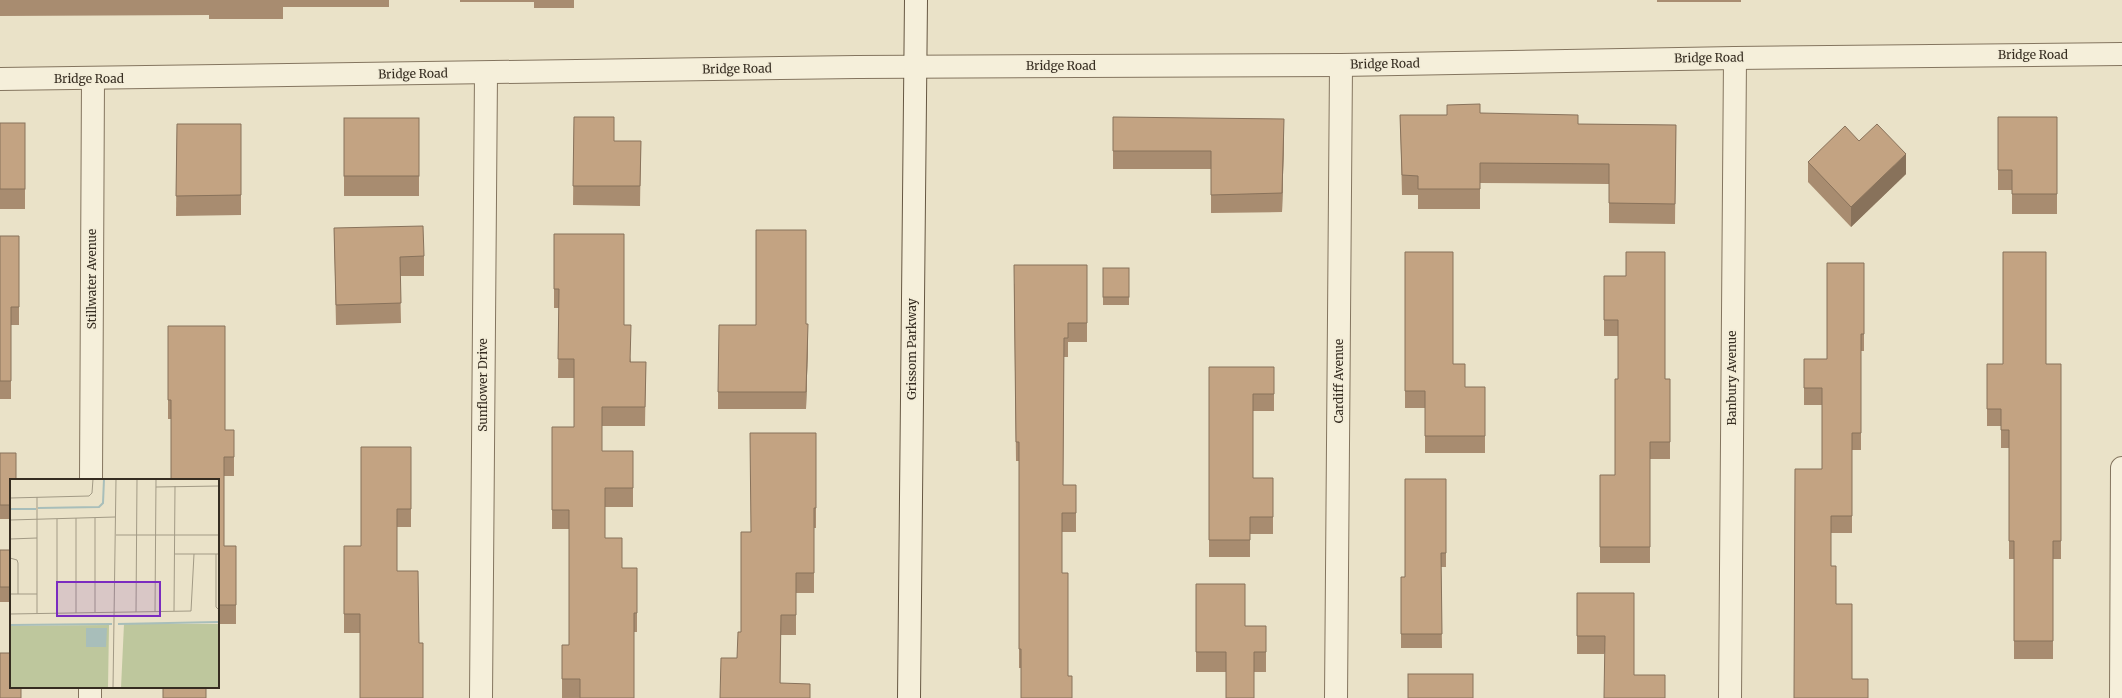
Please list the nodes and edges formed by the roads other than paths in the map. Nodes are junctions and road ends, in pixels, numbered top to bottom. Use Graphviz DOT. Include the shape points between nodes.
graph roads {
  1 [pos="916,0"];
  2 [pos="2122,54"];
  3 [pos="1735,58"];
  4 [pos="1341,65"];
  5 [pos="914,66"];
  6 [pos="486,73"];
  7 [pos="0,79"];
  8 [pos="93,79"];
  9 [pos="2122,468"];
  10 [pos="91,479"];
  11 [pos="481,698"];
  12 [pos="909,698"];
  13 [pos="1336,698"];
  14 [pos="1730,698"];
  15 [pos="2120,698"];
  1 -- 5 [label="street, Grissom Parkway"];
  2 -- 3 [label="street, Bridge Road"];
  3 -- 4 [label="street, Bridge Road"];
  3 -- 14 [label="street, Banbury Avenue"];
  4 -- 5 [label="street, Bridge Road"];
  4 -- 13 [label="street, Cardiff Avenue"];
  5 -- 6 [label="street, Bridge Road"];
  5 -- 12 [label="street, Grissom Parkway"];
  6 -- 8 [label="street, Bridge Road"];
  6 -- 11 [label="street, Sunflower Drive"];
  7 -- 8 [label="street, Bridge Road"];
  8 -- 10 [label="street, Stillwater Avenue"];
  9 -- 15 [label="street"];
}
